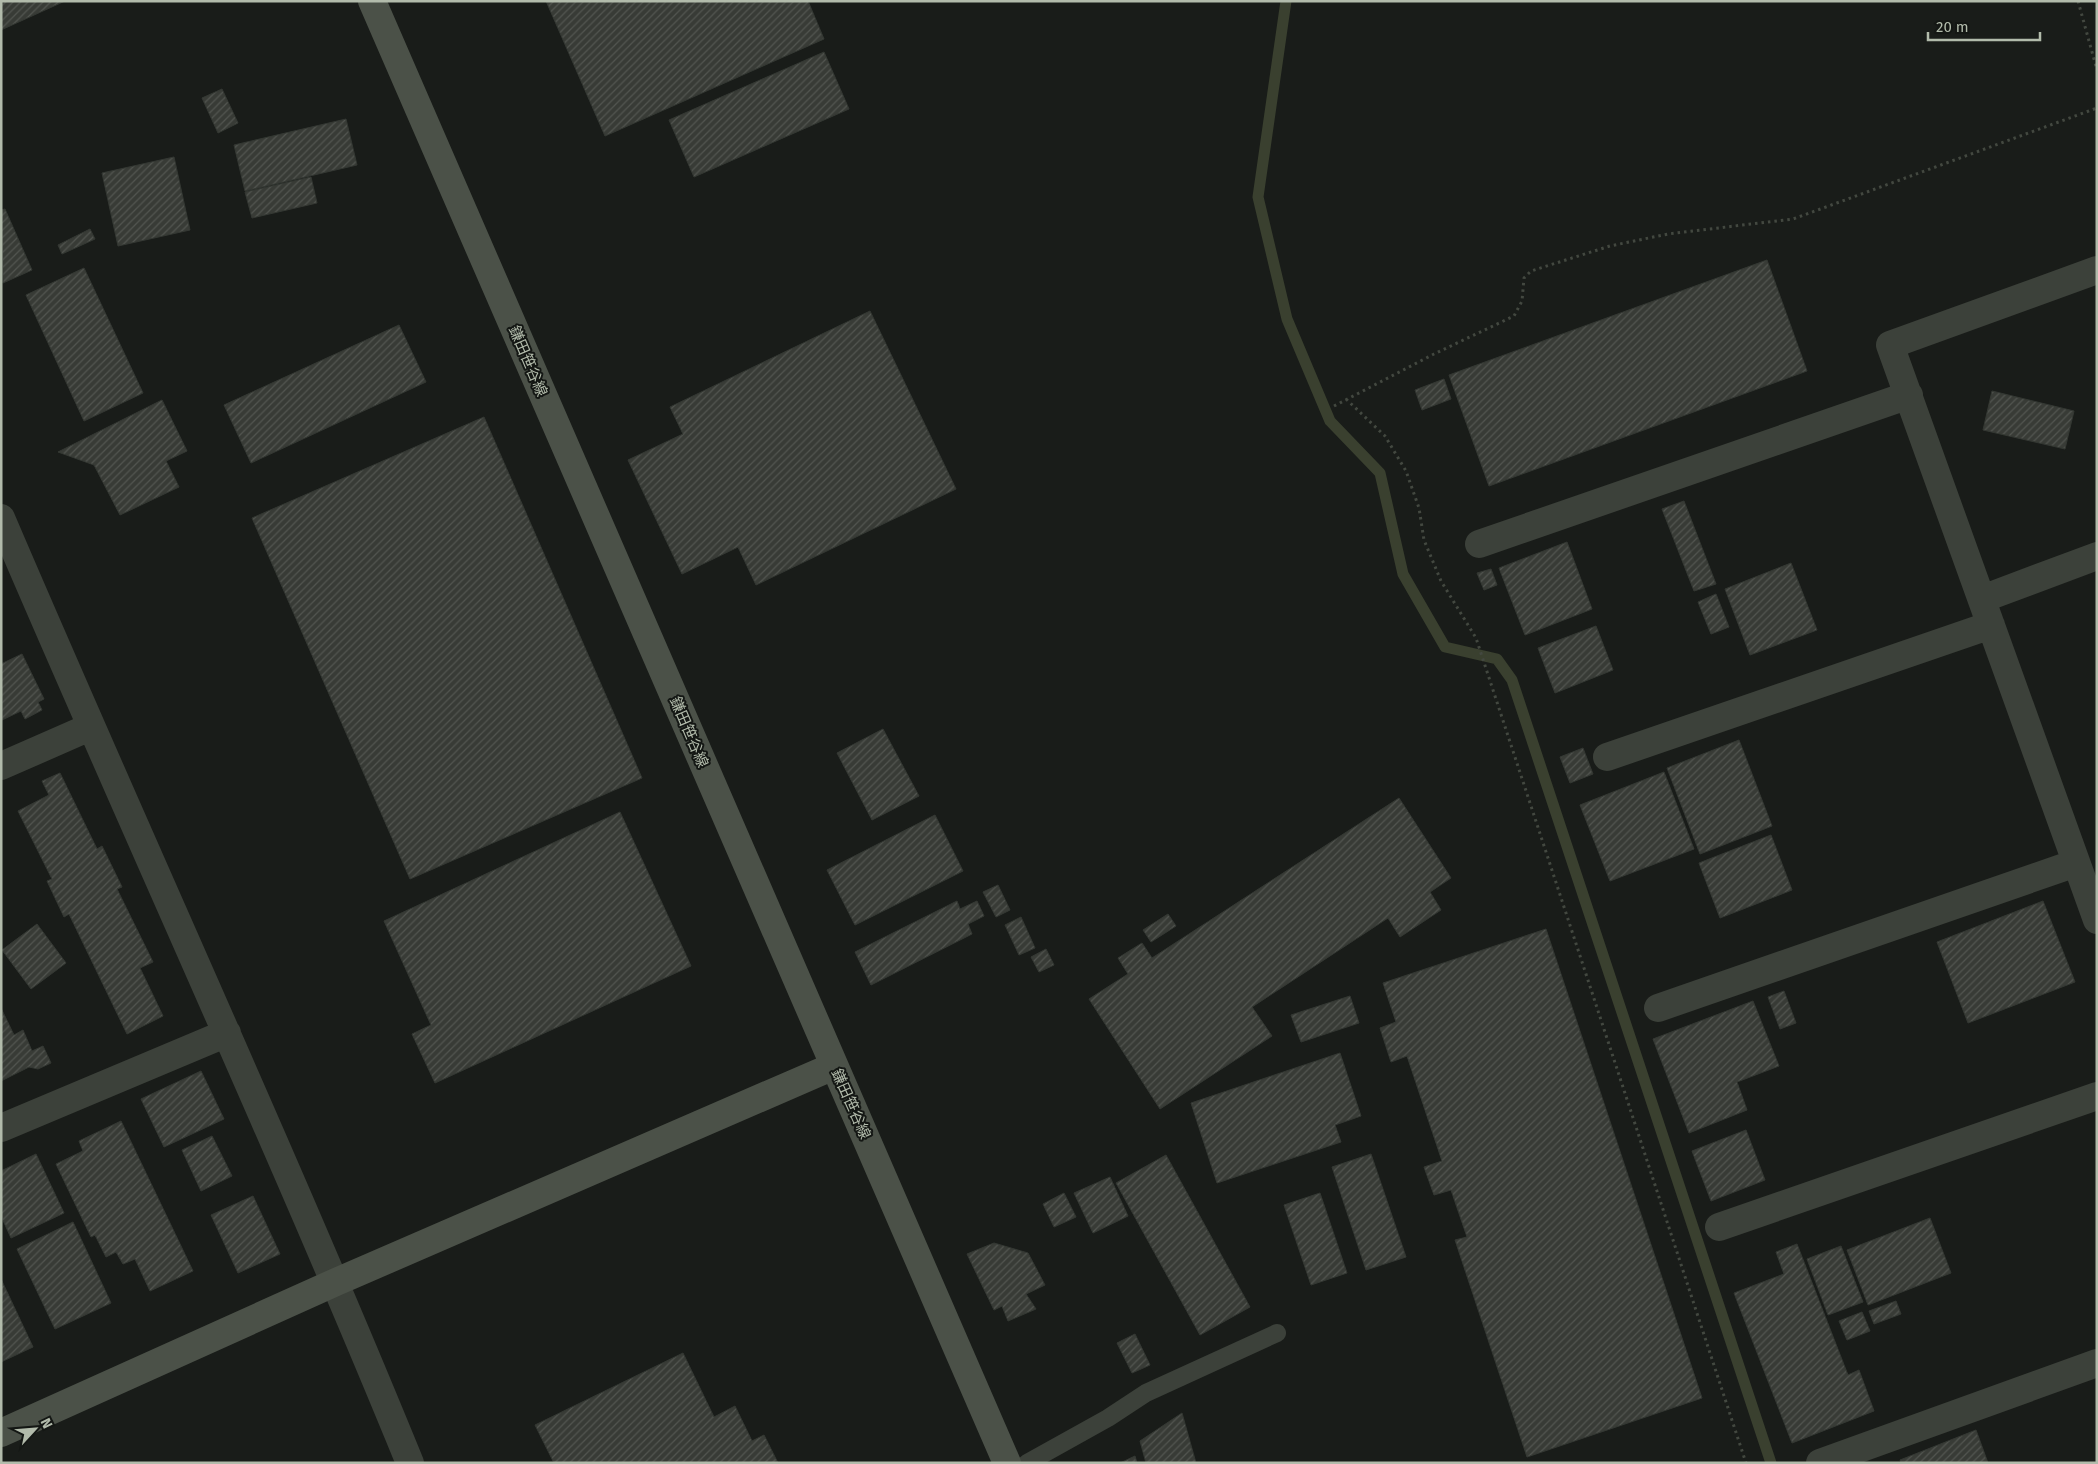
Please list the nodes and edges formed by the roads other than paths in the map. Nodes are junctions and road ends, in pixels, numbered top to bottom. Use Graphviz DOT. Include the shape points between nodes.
graph roads {
  1 [pos="372,1"];
  2 [pos="2097,270"];
  3 [pos="1909,395"];
  4 [pos="1,518"];
  5 [pos="1479,544"];
  6 [pos="2097,556"];
  7 [pos="1982,599"];
  8 [pos="1991,626"];
  9 [pos="90,727"];
  10 [pos="1607,757"];
  11 [pos="1,766"];
  12 [pos="2076,863"];
  13 [pos="2097,920"];
  14 [pos="1658,1008"];
  15 [pos="227,1033"];
  16 [pos="834,1066"];
  17 [pos="2097,1096"];
  18 [pos="1,1128"];
  19 [pos="1719,1227"];
  20 [pos="336,1282"];
  21 [pos="1277,1333"];
  22 [pos="2097,1363"];
  23 [pos="1,1433"];
  24 [pos="410,1463"];
  25 [pos="1007,1463"];
  26 [pos="1027,1463"];
  27 [pos="1820,1463"];
  1 -- 16 [label="street, 鎌田笹谷線"];
  2 -- 3 [label="street" via="1890,345"];
  3 -- 5 [label="street"];
  3 -- 7 [label="street"];
  4 -- 9 [label="street"];
  6 -- 7 [label="street"];
  7 -- 8 [label="street"];
  8 -- 10 [label="street"];
  8 -- 12 [label="street"];
  9 -- 11 [label="street"];
  9 -- 15 [label="street"];
  12 -- 13 [label="street"];
  12 -- 14 [label="street"];
  15 -- 18 [label="street"];
  15 -- 20 [label="street"];
  16 -- 20 [label="street"];
  16 -- 25 [label="street, 鎌田笹谷線"];
  17 -- 19 [label="street"];
  20 -- 23 [label="street"];
  20 -- 24 [label="street"];
  21 -- 26 [label="lane" via="1146,1393"];
  22 -- 27 [label="street"];
}
